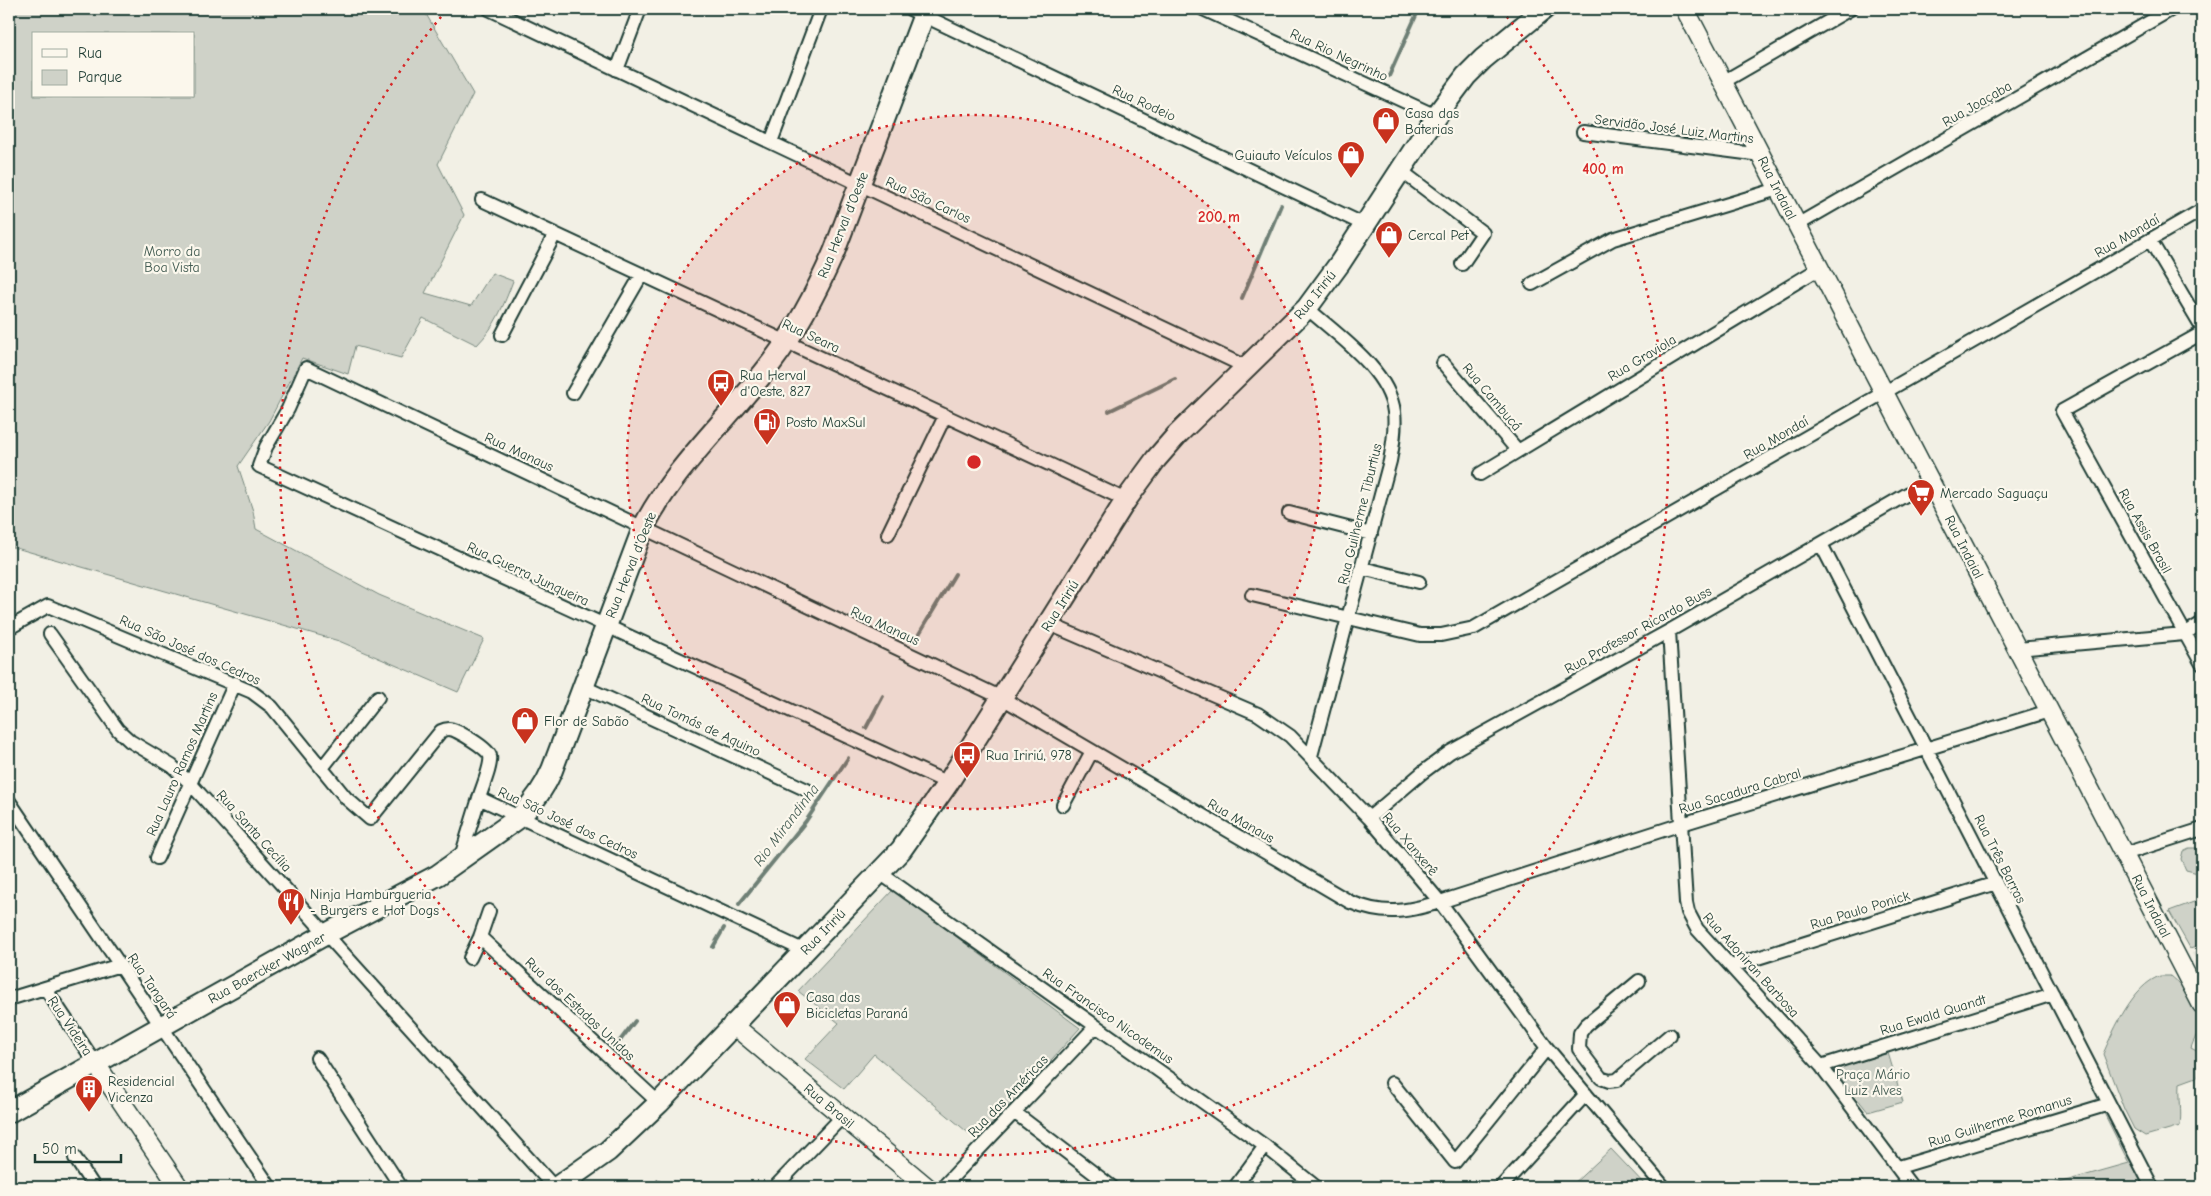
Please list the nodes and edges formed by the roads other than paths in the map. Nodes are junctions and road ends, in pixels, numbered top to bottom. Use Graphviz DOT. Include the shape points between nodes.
graph roads {
  1 [pos="640,9"];
  2 [pos="821,9"];
  3 [pos="1203,9"];
  4 [pos="1544,9"];
  5 [pos="1684,9"];
  6 [pos="1850,9"];
  7 [pos="2172,9"];
  8 [pos="496,10"];
  9 [pos="920,11"];
  10 [pos="617,70"];
  11 [pos="1723,82"];
  12 [pos="1436,116"];
  13 [pos="1583,132"];
  14 [pos="771,142"];
  15 [pos="1761,155"];
  16 [pos="1400,170"];
  17 [pos="860,184"];
  18 [pos="1778,189"];
  19 [pos="482,200"];
  20 [pos="2202,210"];
  21 [pos="1365,225"];
  22 [pos="1797,225"];
  23 [pos="555,234"];
  24 [pos="2150,240"];
  25 [pos="1462,264"];
  26 [pos="1820,268"];
  27 [pos="642,274"];
  28 [pos="1532,284"];
  29 [pos="1307,308"];
  30 [pos="2202,328"];
  31 [pos="2202,333"];
  32 [pos="502,335"];
  33 [pos="787,342"];
  34 [pos="1443,363"];
  35 [pos="1246,367"];
  36 [pos="573,393"];
  37 [pos="1884,393"];
  38 [pos="945,416"];
  39 [pos="1518,451"];
  40 [pos="259,466"];
  41 [pos="1480,474"];
  42 [pos="1930,482"];
  43 [pos="1126,500"];
  44 [pos="1289,513"];
  45 [pos="643,528"];
  46 [pos="888,534"];
  47 [pos="1371,534"];
  48 [pos="1821,544"];
  49 [pos="1362,568"];
  50 [pos="1419,582"];
  51 [pos="1252,594"];
  52 [pos="1349,619"];
  53 [pos="2202,623"];
  54 [pos="1049,624"];
  55 [pos="606,626"];
  56 [pos="9,628"];
  57 [pos="1668,631"];
  58 [pos="50,634"];
  59 [pos="2184,634"];
  60 [pos="2017,649"];
  61 [pos="2202,664"];
  62 [pos="234,683"];
  63 [pos="584,686"];
  64 [pos="378,697"];
  65 [pos="1002,698"];
  66 [pos="2049,711"];
  67 [pos="1926,748"];
  68 [pos="1092,752"];
  69 [pos="1311,756"];
  70 [pos="322,768"];
  71 [pos="190,782"];
  72 [pos="948,784"];
  73 [pos="806,790"];
  74 [pos="479,798"];
  75 [pos="9,801"];
  76 [pos="1063,805"];
  77 [pos="520,817"];
  78 [pos="1369,818"];
  79 [pos="1682,824"];
  80 [pos="2202,829"];
  81 [pos="2124,854"];
  82 [pos="157,858"];
  83 [pos="460,860"];
  84 [pos="880,873"];
  85 [pos="1996,883"];
  86 [pos="1440,902"];
  87 [pos="489,911"];
  88 [pos="326,934"];
  89 [pos="480,937"];
  90 [pos="805,951"];
  91 [pos="470,958"];
  92 [pos="120,965"];
  93 [pos="1732,966"];
  94 [pos="1639,982"];
  95 [pos="45,988"];
  96 [pos="2053,994"];
  97 [pos="9,1000"];
  98 [pos="2202,1005"];
  99 [pos="732,1024"];
  100 [pos="1096,1026"];
  101 [pos="161,1027"];
  102 [pos="1670,1036"];
  103 [pos="1546,1048"];
  104 [pos="1584,1056"];
  105 [pos="317,1058"];
  106 [pos="96,1064"];
  107 [pos="1822,1066"];
  108 [pos="1567,1071"];
  109 [pos="1392,1083"];
  110 [pos="1586,1094"];
  111 [pos="659,1103"];
  112 [pos="2109,1104"];
  113 [pos="9,1112"];
  114 [pos="1014,1112"];
  115 [pos="842,1116"];
  116 [pos="1265,1146"];
  117 [pos="75,1158"];
  118 [pos="1899,1167"];
  119 [pos="94,1187"];
  120 [pos="179,1187"];
  121 [pos="270,1187"];
  122 [pos="402,1187"];
  123 [pos="556,1187"];
  124 [pos="775,1187"];
  125 [pos="926,1187"];
  126 [pos="943,1187"];
  127 [pos="1112,1187"];
  128 [pos="1235,1187"];
  129 [pos="1316,1187"];
  130 [pos="1501,1187"];
  131 [pos="1664,1187"];
  132 [pos="1912,1187"];
  133 [pos="2152,1187"];
  1 -- 10 [label="street"];
  2 -- 14 [label="street"];
  3 -- 12 [label="street, Rua Rio Negrinho"];
  4 -- 12 [label="main road, Rua Iririú" via="1483,59"];
  5 -- 11 [label="street, Rua Indaial"];
  6 -- 11 [label="street"];
  7 -- 22 [label="street, Rua Joaçaba"];
  8 -- 10 [label="street, Rua São Carlos"];
  9 -- 17 [label="main road, Rua Herval d'Oeste"];
  9 -- 21 [label="street, Rua Rodeio"];
  10 -- 14 [label="street, Rua São Carlos"];
  11 -- 15 [label="street, Rua Indaial"];
  12 -- 16 [label="main road, Rua Iririú"];
  13 -- 15 [label="street, Servidão José Luiz Martins"];
  14 -- 17 [label="street, Rua São Carlos"];
  15 -- 18 [label="street, Rua Indaial"];
  16 -- 21 [label="main road, Rua Iririú"];
  16 -- 25 [label="street" via="1483,233"];
  17 -- 33 [label="main road, Rua Herval d'Oeste" via="819,286"];
  17 -- 35 [label="street, Rua São Carlos"];
  18 -- 22 [label="street, Rua Indaial"];
  18 -- 28 [label="street" via="1613,239"];
  19 -- 23 [label="street, Rua Seara"];
  20 -- 24 [label="street, Rua Mondaí"];
  21 -- 29 [label="main road, Rua Iririú"];
  22 -- 26 [label="street, Rua Indaial"];
  23 -- 27 [label="street, Rua Seara"];
  23 -- 32 [label="street"];
  24 -- 30 [label="street"];
  24 -- 37 [label="street, Rua Mondaí"];
  26 -- 37 [label="street, Rua Indaial"];
  26 -- 39 [label="street, Rua Graviola"];
  27 -- 33 [label="street, Rua Seara"];
  27 -- 36 [label="street"];
  29 -- 35 [label="main road, Rua Iririú"];
  29 -- 47 [label="street, Rua Guilherme Tiburtius" via="1374,368 1388,388 1392,401 1393,446"];
  31 -- 59 [label="street, Rua Assis Brasil" via="2062,411"];
  33 -- 38 [label="street, Rua Seara"];
  33 -- 45 [label="main road, Rua Herval d'Oeste" via="675,477"];
  34 -- 39 [label="street, Rua Cambucá"];
  35 -- 43 [label="main road, Rua Iririú" via="1177,435"];
  37 -- 42 [label="street, Rua Indaial"];
  37 -- 52 [label="street, Rua Mondaí" via="1474,628 1440,635 1420,635"];
  38 -- 43 [label="street, Rua Seara"];
  38 -- 46 [label="street"];
  39 -- 41 [label="street, Rua Graviola"];
  40 -- 45 [label="street, Rua Manaus" via="306,368"];
  40 -- 55 [label="street, Rua Guerra Junqueira"];
  42 -- 48 [label="street, Rua Professor Ricardo Buss"];
  42 -- 60 [label="street, Rua Indaial"];
  43 -- 54 [label="main road, Rua Iririú"];
  44 -- 47 [label="street"];
  45 -- 55 [label="main road, Rua Herval d'Oeste"];
  45 -- 65 [label="street, Rua Manaus"];
  47 -- 49 [label="street, Rua Guilherme Tiburtius"];
  48 -- 57 [label="street, Rua Professor Ricardo Buss"];
  48 -- 67 [label="street, Rua Três Barras"];
  49 -- 50 [label="street"];
  49 -- 52 [label="street, Rua Guilherme Tiburtius"];
  51 -- 52 [label="street, Rua Mondaí"];
  52 -- 69 [label="street, Rua Guilherme Tiburtius"];
  53 -- 59 [label="street"];
  54 -- 65 [label="main road, Rua Iririú"];
  54 -- 69 [label="street, Rua Xanxerê" via="1258,714"];
  55 -- 63 [label="main road, Rua Herval d'Oeste"];
  55 -- 72 [label="street, Rua Guerra Junqueira"];
  56 -- 62 [label="street, Rua São José dos Cedros" via="48,606"];
  57 -- 78 [label="street, Rua Professor Ricardo Buss" via="1450,752"];
  57 -- 79 [label="street, Rua Adoniran Barbosa"];
  58 -- 71 [label="street, Rua Santa Cecília" via="118,730"];
  59 -- 60 [label="street"];
  59 -- 61 [label="street, Rua Assis Brasil"];
  60 -- 66 [label="street, Rua Indaial"];
  62 -- 70 [label="street, Rua São José dos Cedros" via="272,707"];
  62 -- 71 [label="street, Rua Lauro Ramos Martins"];
  63 -- 73 [label="street, Rua Tomás de Aquino"];
  63 -- 77 [label="main road, Rua Herval d'Oeste" via="546,783"];
  64 -- 70 [label="street"];
  65 -- 68 [label="street, Rua Manaus"];
  65 -- 72 [label="main road, Rua Iririú"];
  66 -- 67 [label="street, Rua Sacadura Cabral"];
  66 -- 81 [label="street, Rua Indaial"];
  67 -- 79 [label="street, Rua Sacadura Cabral"];
  67 -- 85 [label="street, Rua Três Barras"];
  68 -- 76 [label="street"];
  68 -- 86 [label="street, Rua Manaus" via="1356,905 1389,912 1416,910"];
  69 -- 78 [label="street, Rua Xanxerê"];
  70 -- 74 [label="street, Rua São José dos Cedros" via="346,798 370,820 441,731 447,729 456,731 490,755"];
  71 -- 82 [label="street, Rua Lauro Ramos Martins"];
  71 -- 88 [label="street, Rua Santa Cecília"];
  72 -- 84 [label="main road, Rua Iririú" via="919,827"];
  74 -- 77 [label="street, Rua São José dos Cedros"];
  74 -- 83 [label="street"];
  75 -- 92 [label="street, Rua Tangará"];
  77 -- 83 [label="main road, Rua Baercker Wagner"];
  77 -- 90 [label="street, Rua São José dos Cedros"];
  78 -- 86 [label="street, Rua Xanxerê"];
  79 -- 86 [label="street, Rua Sacadura Cabral"];
  79 -- 93 [label="street, Rua Adoniran Barbosa" via="1688,912 1697,929"];
  80 -- 81 [label="street"];
  81 -- 98 [label="street, Rua Indaial"];
  83 -- 88 [label="main road, Rua Baercker Wagner"];
  84 -- 90 [label="main road, Rua Iririú"];
  84 -- 100 [label="street, Rua Francisco Nicodemus"];
  85 -- 93 [label="street, Rua Paulo Ponick"];
  85 -- 96 [label="street, Rua Três Barras"];
  86 -- 103 [label="street, Rua Xanxerê"];
  87 -- 89 [label="street"];
  88 -- 101 [label="main road, Rua Baercker Wagner"];
  88 -- 123 [label="street, Rua Santa Cecília"];
  89 -- 91 [label="street"];
  89 -- 111 [label="street, Rua dos Estados Unidos"];
  90 -- 99 [label="main road, Rua Iririú"];
  92 -- 95 [label="street"];
  92 -- 101 [label="street, Rua Tangará"];
  93 -- 107 [label="street, Rua Adoniran Barbosa"];
  94 -- 104 [label="street" via="1580,1033 1580,1049"];
  95 -- 97 [label="street"];
  95 -- 106 [label="street, Rua Videira"];
  96 -- 107 [label="street, Rua Ewald Quandt"];
  96 -- 112 [label="street, Rua Três Barras"];
  99 -- 111 [label="main road, Rua Iririú"];
  99 -- 115 [label="street, Rua Brasil"];
  100 -- 114 [label="street, Rua das Américas"];
  100 -- 116 [label="street, Rua Francisco Nicodemus"];
  101 -- 106 [label="main road, Rua Baercker Wagner"];
  101 -- 121 [label="street, Rua Tangará"];
  102 -- 104 [label="street" via="1618,1080 1601,1078"];
  103 -- 108 [label="street, Rua Xanxerê"];
  103 -- 109 [label="street" via="1455,1162"];
  104 -- 108 [label="street"];
  105 -- 122 [label="street"];
  106 -- 113 [label="main road, Rua Baercker Wagner"];
  106 -- 120 [label="street, Rua Videira"];
  107 -- 118 [label="street, Rua Adoniran Barbosa"];
  108 -- 110 [label="street, Rua Xanxerê"];
  110 -- 130 [label="street"];
  110 -- 131 [label="street, Rua Xanxerê"];
  111 -- 123 [label="main road, Rua Iririú" via="608,1151"];
  112 -- 118 [label="street, Rua Guilherme Romanus"];
  112 -- 133 [label="street, Rua Três Barras"];
  114 -- 126 [label="street, Rua das Américas"];
  114 -- 127 [label="street"];
  115 -- 124 [label="street"];
  115 -- 125 [label="street, Rua Brasil"];
  116 -- 128 [label="street"];
  116 -- 129 [label="street, Rua Francisco Nicodemus"];
  117 -- 119 [label="street"];
  118 -- 132 [label="street, Rua Adoniran Barbosa"];
}
